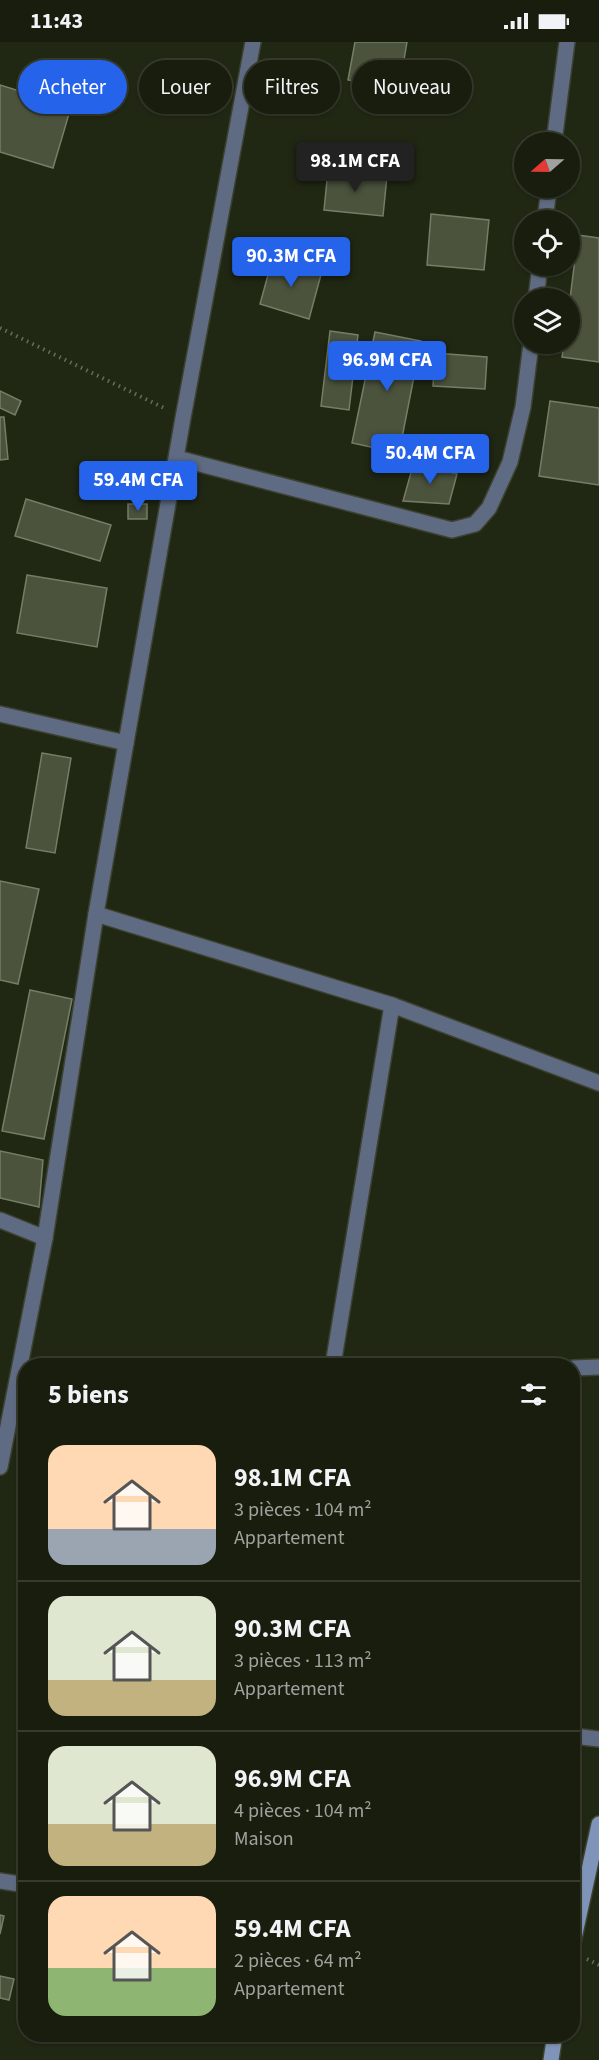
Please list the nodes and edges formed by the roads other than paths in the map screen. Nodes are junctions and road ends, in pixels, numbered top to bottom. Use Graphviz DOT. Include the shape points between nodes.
graph roads {
  1 [pos="253,42"];
  2 [pos="567,42"];
  3 [pos="555,132"];
  4 [pos="530,354"];
  5 [pos="177,458"];
  6 [pos="0,714"];
  7 [pos="126,743"];
  8 [pos="96,914"];
  9 [pos="392,1005"];
  10 [pos="599,1083"];
  11 [pos="0,1220"];
  12 [pos="45,1238"];
  13 [pos="21,1358"];
  14 [pos="334,1358"];
  15 [pos="599,1367"];
  16 [pos="580,1368"];
  17 [pos="18,1375"];
  18 [pos="0,1467"];
  19 [pos="580,1737"];
  20 [pos="599,1738"];
  21 [pos="599,1824"];
  22 [pos="0,1881"];
  23 [pos="18,1884"];
  24 [pos="580,1910"];
  25 [pos="553,2042"];
  26 [pos="550,2060"];
  1 -- 5 [label="street"];
  2 -- 3 [label="street"];
  4 -- 5 [label="street" via="510,462 489,508 476,524 452,530"];
  5 -- 7 [label="street"];
  6 -- 7 [label="street"];
  7 -- 8 [label="street"];
  8 -- 9 [label="street"];
  8 -- 12 [label="street"];
  9 -- 10 [label="street"];
  9 -- 14 [label="street"];
  11 -- 12 [label="street"];
  12 -- 13 [label="street"];
  15 -- 16 [label="street"];
  17 -- 18 [label="street"];
  19 -- 20 [label="street"];
  21 -- 24 [label="street"];
  22 -- 23 [label="street"];
  25 -- 26 [label="street"];
}
